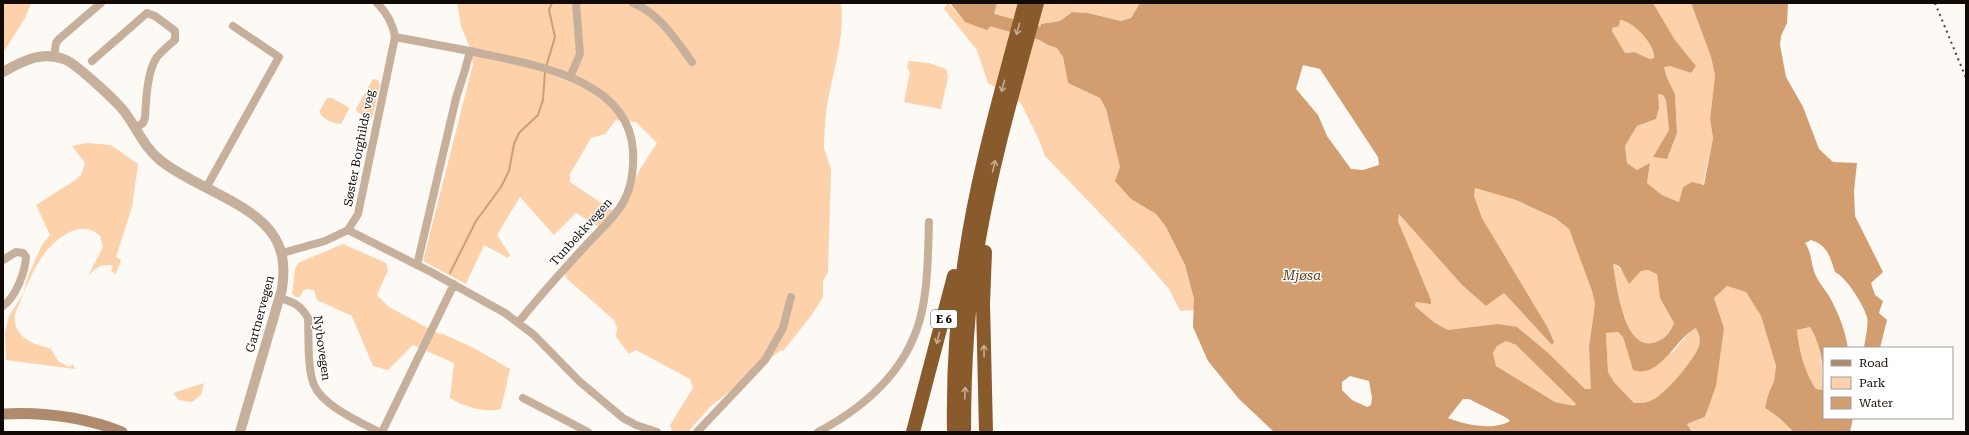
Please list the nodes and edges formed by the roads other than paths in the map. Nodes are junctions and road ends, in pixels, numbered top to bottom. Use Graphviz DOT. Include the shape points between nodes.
graph roads {
  1 [pos="101,3"];
  2 [pos="377,3"];
  3 [pos="576,3"];
  4 [pos="633,3"];
  5 [pos="1030,6"];
  6 [pos="233,26"];
  7 [pos="395,37"];
  8 [pos="470,51"];
  9 [pos="54,57"];
  10 [pos="92,60"];
  11 [pos="692,62"];
  12 [pos="3,72"];
  13 [pos="570,77"];
  14 [pos="135,128"];
  15 [pos="206,188"];
  16 [pos="980,205"];
  17 [pos="929,222"];
  18 [pos="348,230"];
  19 [pos="282,254"];
  20 [pos="3,260"];
  21 [pos="417,266"];
  22 [pos="454,284"];
  23 [pos="791,296"];
  24 [pos="280,298"];
  25 [pos="3,306"];
  26 [pos="518,323"];
  27 [pos="523,398"];
  28 [pos="3,414"];
  29 [pos="122,432"];
  30 [pos="240,432"];
  31 [pos="379,432"];
  32 [pos="382,432"];
  33 [pos="588,432"];
  34 [pos="657,432"];
  35 [pos="697,432"];
  36 [pos="818,432"];
  37 [pos="913,432"];
  38 [pos="954,432"];
  39 [pos="964,432"];
  40 [pos="986,432"];
  1 -- 9 [label="street" via="58,39"];
  2 -- 7 [label="street, Søster Borghilds veg" via="388,16"];
  3 -- 13 [label="street" via="580,54"];
  4 -- 11 [label="street" via="656,17"];
  5 -- 16 [label="highway, E 6"];
  6 -- 15 [label="street" via="279,57"];
  7 -- 8 [label="street, Tunbekkvegen"];
  7 -- 18 [label="street, Søster Borghilds veg" via="360,206 353,226"];
  8 -- 13 [label="street, Tunbekkvegen" via="556,71"];
  8 -- 21 [label="street" via="456,98"];
  9 -- 12 [label="street, Gartnervegen" via="33,57"];
  9 -- 14 [label="street, Gartnervegen" via="65,59 78,67 125,112"];
  10 -- 14 [label="street" via="147,13 175,31 175,40 156,57 153,64 145,118 143,123"];
  13 -- 26 [label="street, Tunbekkvegen" via="598,93 612,104 622,117 632,142 634,164 631,182 625,199 616,213 542,293"];
  14 -- 15 [label="street, Gartnervegen" via="144,144 160,160"];
  15 -- 19 [label="street, Gartnervegen" via="261,221 274,236"];
  16 -- 37 [label="highway, E 6, one-way" via="958,259"];
  16 -- 38 [label="highway, E 6" via="964,266 957,327"];
  39 -- 16 [label="highway, E 6, one-way" via="968,318"];
  40 -- 16 [label="highway, E 6, one-way"];
  17 -- 36 [label="street" via="922,313 902,360 882,386 852,411"];
  18 -- 19 [label="street" via="325,241"];
  18 -- 21 [label="street"];
  19 -- 24 [label="street, Gartnervegen" via="284,271"];
  20 -- 25 [label="street" via="16,252 23,253 26,257 11,299"];
  21 -- 22 [label="street"];
  22 -- 26 [label="street"];
  22 -- 32 [label="street"];
  23 -- 35 [label="street" via="783,328 765,360"];
  24 -- 30 [label="street, Gartnervegen"];
  24 -- 31 [label="street, Nybovegen" via="295,303 303,309 308,318 312,374 321,397"];
  26 -- 34 [label="street" via="534,335 590,391 623,418"];
  27 -- 33 [label="street"];
  28 -- 29 [label="main road" via="62,416"];
}
